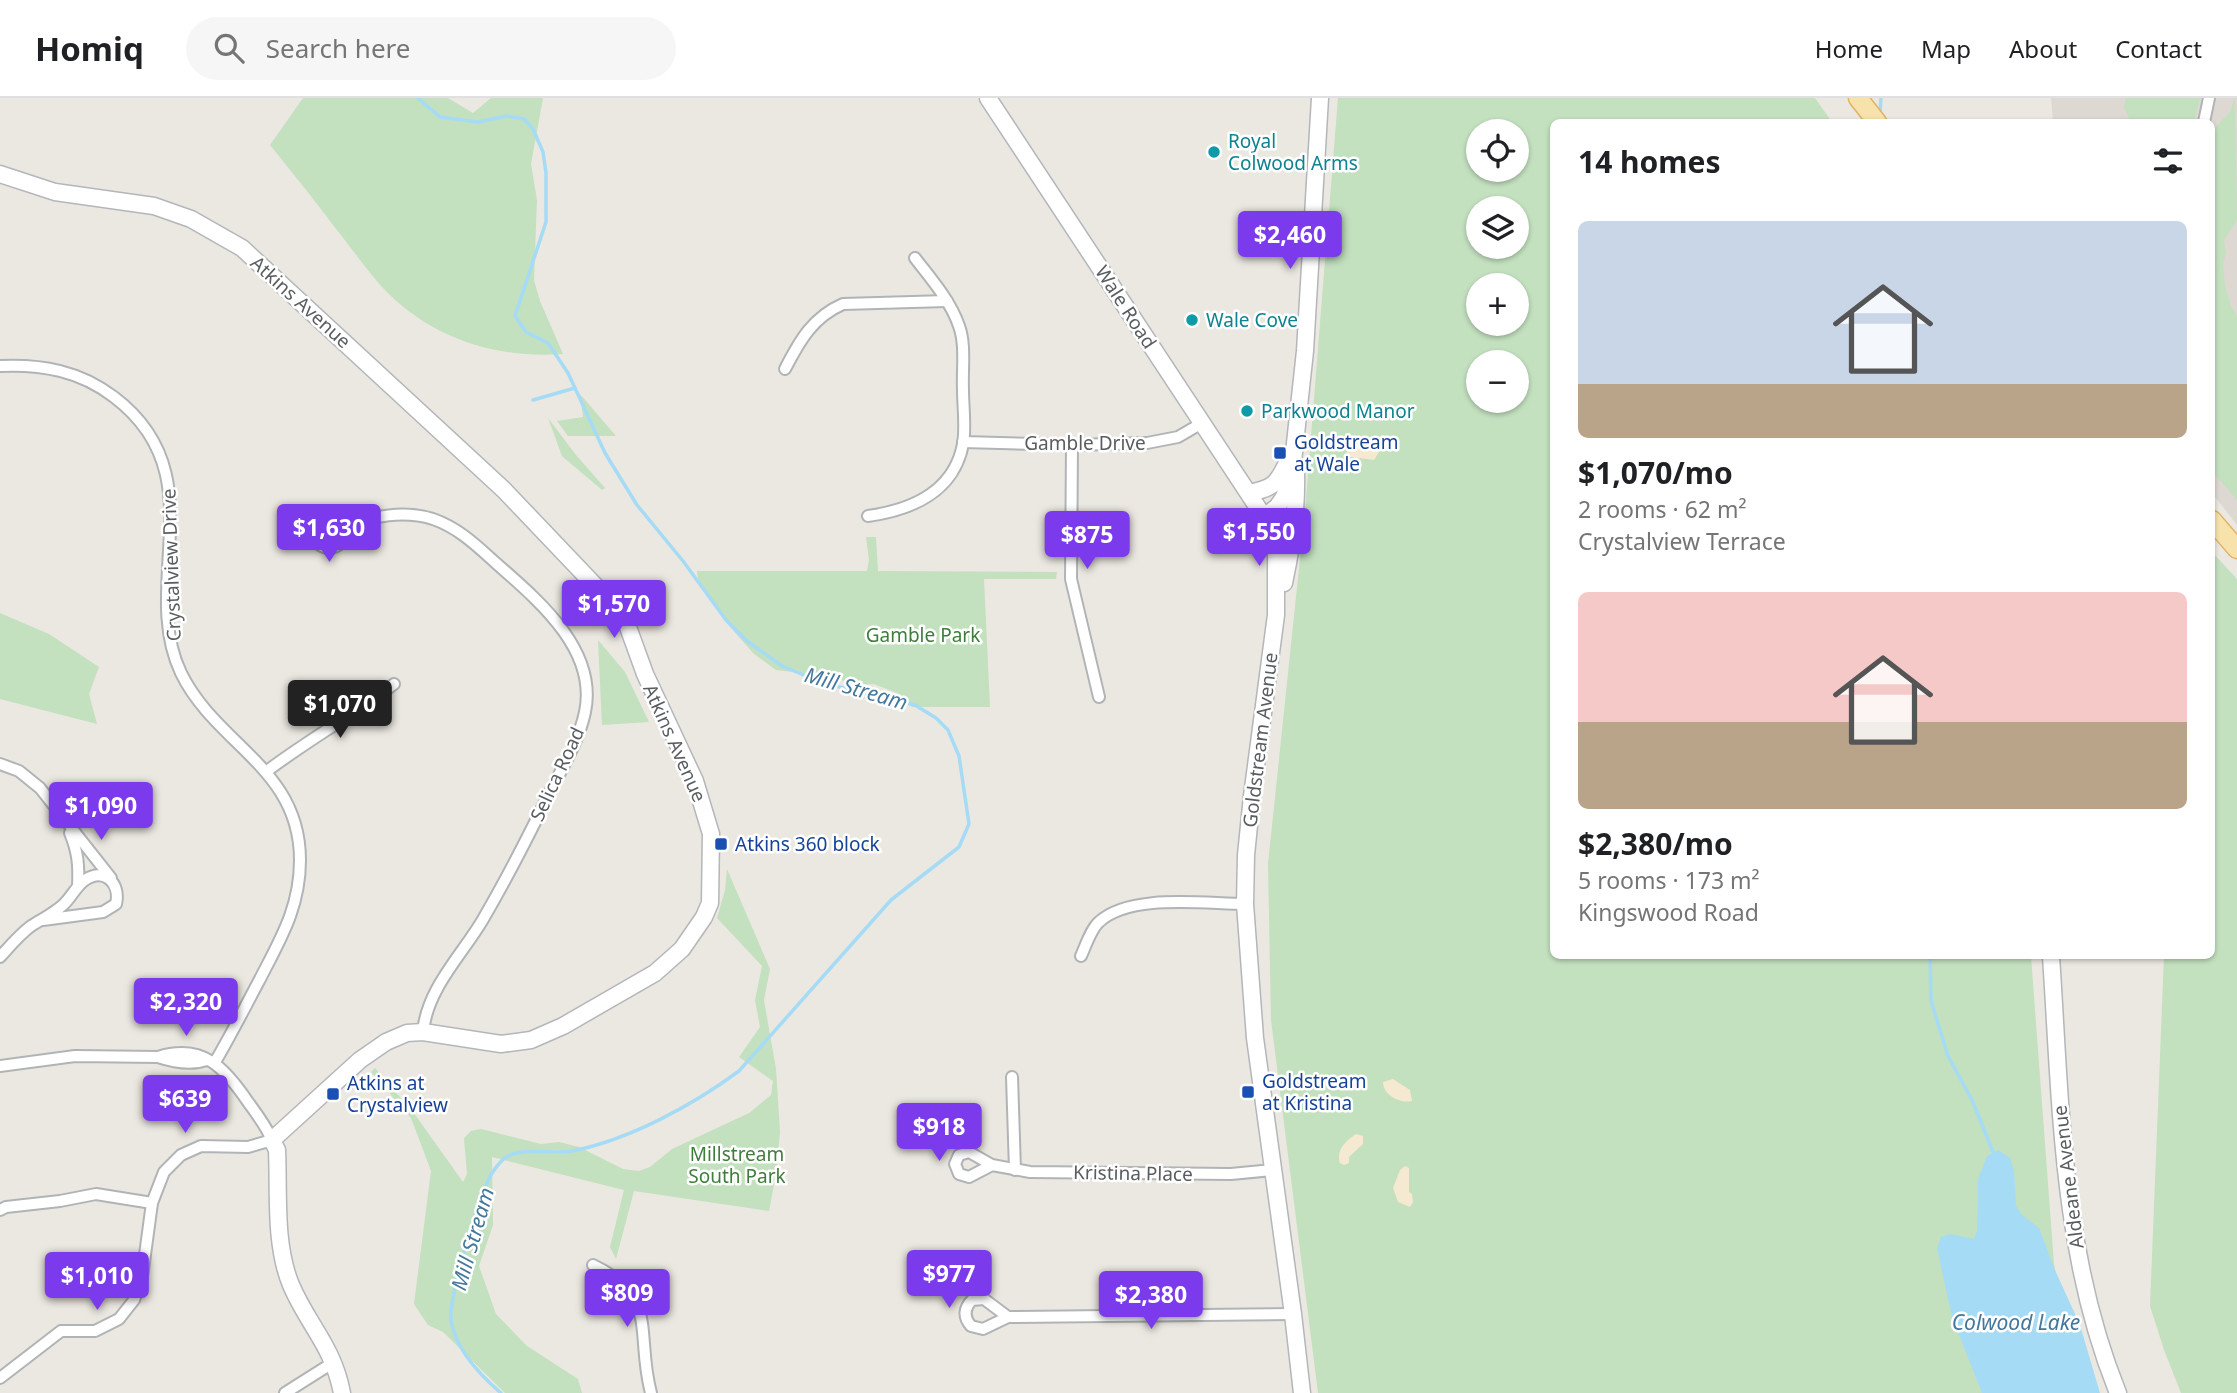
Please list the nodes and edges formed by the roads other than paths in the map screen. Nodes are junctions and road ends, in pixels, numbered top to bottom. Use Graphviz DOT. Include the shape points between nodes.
graph roads {
  1 [pos="988,98"];
  2 [pos="1320,98"];
  3 [pos="1858,98"];
  4 [pos="2209,98"];
  5 [pos="1875,119"];
  6 [pos="2205,119"];
  7 [pos="0,174"];
  8 [pos="915,258"];
  9 [pos="947,301"];
  10 [pos="0,366"];
  11 [pos="785,369"];
  12 [pos="1202,423"];
  13 [pos="963,443"];
  14 [pos="1072,445"];
  15 [pos="1295,447"];
  16 [pos="1249,493"];
  17 [pos="868,516"];
  18 [pos="1264,517"];
  19 [pos="2215,523"];
  20 [pos="345,526"];
  21 [pos="2237,549"];
  22 [pos="1276,615"];
  23 [pos="394,684"];
  24 [pos="1099,697"];
  25 [pos="0,764"];
  26 [pos="267,771"];
  27 [pos="67,824"];
  28 [pos="112,879"];
  29 [pos="78,886"];
  30 [pos="1245,904"];
  31 [pos="43,920"];
  32 [pos="1,953"];
  33 [pos="1081,956"];
  34 [pos="2051,959"];
  35 [pos="423,1032"];
  36 [pos="211,1061"];
  37 [pos="0,1066"];
  38 [pos="1012,1077"];
  39 [pos="272,1140"];
  40 [pos="992,1165"];
  41 [pos="1015,1170"];
  42 [pos="1273,1170"];
  43 [pos="152,1203"];
  44 [pos="0,1210"];
  45 [pos="593,1265"];
  46 [pos="1293,1314"];
  47 [pos="1008,1317"];
  48 [pos="334,1363"];
  49 [pos="0,1378"];
  50 [pos="285,1393"];
  51 [pos="342,1393"];
  52 [pos="651,1393"];
  53 [pos="1302,1393"];
  54 [pos="2118,1393"];
  1 -- 12 [label="street, Wale Road"];
  2 -- 15 [label="street"];
  3 -- 5 [label="main road"];
  4 -- 6 [label="street"];
  7 -- 35 [label="street, Atkins Avenue" via="55,192 154,206 191,219 242,248 504,490 629,626 645,674 695,780 711,834 710,902 704,917 682,949 655,973 531,1040 501,1044"];
  8 -- 9 [label="street"];
  9 -- 11 [label="street" via="843,304 812,324"];
  9 -- 13 [label="street" via="962,341"];
  10 -- 26 [label="street, Crystalview Drive" via="27,364 79,376 121,402 155,444 167,475 171,509 168,608 171,641 181,672 198,702"];
  12 -- 14 [label="street, Gamble Drive" via="1163,442"];
  12 -- 16 [label="street, Wale Road"];
  13 -- 14 [label="street, Gamble Drive"];
  13 -- 17 [label="street" via="957,463 939,489 894,513"];
  14 -- 24 [label="street" via="1071,579"];
  15 -- 16 [label="street" via="1278,481"];
  15 -- 18 [label="street" via="1284,497"];
  15 -- 22 [label="street" via="1293,543"];
  16 -- 18 [label="street, Wale Road"];
  18 -- 22 [label="street, Goldstream Avenue" via="1276,549"];
  19 -- 21 [label="main road"];
  20 -- 35 [label="street, Selica Road" via="379,516 409,514 461,532 537,598 564,631 584,674 587,696 578,737 482,922 441,983"];
  22 -- 30 [label="street, Goldstream Avenue" via="1252,796"];
  23 -- 26 [label="street"];
  25 -- 27 [label="street" via="19,771 40,788"];
  26 -- 36 [label="street, Crystalview Drive" via="294,822 299,883 286,931"];
  27 -- 28 [label="street"];
  27 -- 29 [label="street" via="77,851"];
  28 -- 29 [label="street" via="95,875"];
  28 -- 31 [label="street" via="118,896 110,909"];
  29 -- 31 [label="street" via="65,904"];
  30 -- 33 [label="street" via="1152,904 1110,913 1096,924"];
  30 -- 42 [label="street, Goldstream Avenue" via="1255,1038"];
  31 -- 32 [label="street"];
  34 -- 54 [label="street, Aldeane Avenue" via="2070,1214 2095,1328"];
  35 -- 39 [label="street, Atkins Avenue" via="398,1036 375,1048"];
  36 -- 37 [label="street" via="200,1055 170,1053 158,1057 75,1056"];
  36 -- 39 [label="street" via="233,1080"];
  38 -- 41 [label="street"];
  39 -- 43 [label="street" via="248,1147 201,1146 181,1154 164,1172"];
  39 -- 48 [label="street" via="285,1270"];
  40 -- 41 [label="street, Kristina Place"];
  41 -- 42 [label="street, Kristina Place" via="1231,1174"];
  42 -- 46 [label="street, Goldstream Avenue"];
  43 -- 44 [label="street" via="96,1194"];
  43 -- 49 [label="street" via="142,1278 134,1300 119,1319 95,1331 61,1331"];
  45 -- 52 [label="street" via="631,1291 640,1311"];
  46 -- 47 [label="street"];
  46 -- 53 [label="street, Goldstream Avenue"];
  48 -- 50 [label="street"];
  48 -- 51 [label="street"];
}
